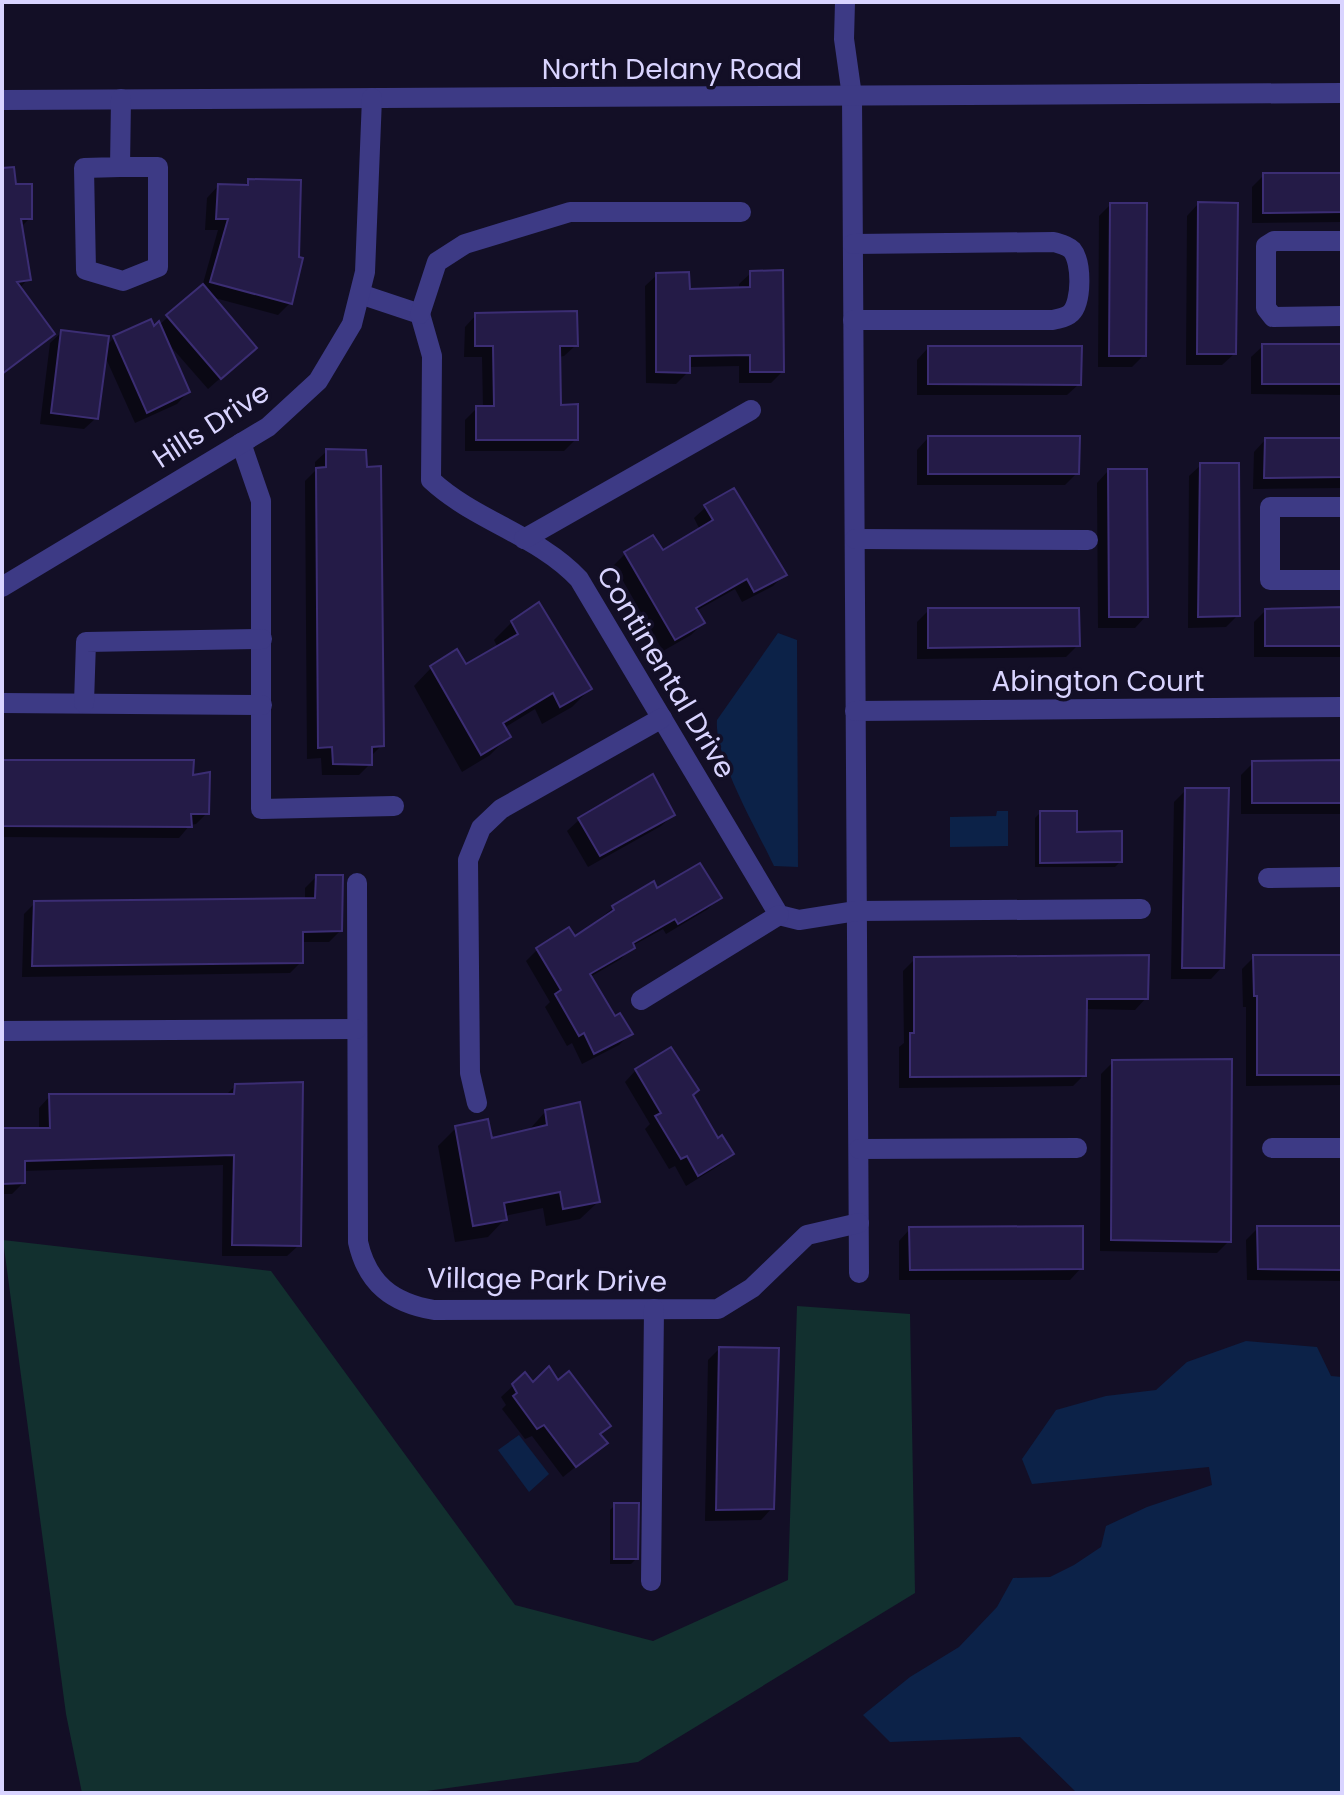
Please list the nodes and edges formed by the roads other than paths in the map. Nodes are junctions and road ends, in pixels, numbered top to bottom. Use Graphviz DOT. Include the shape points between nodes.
graph roads {
  1 [pos="845,2"];
  2 [pos="1342,93"];
  3 [pos="852,96"];
  4 [pos="372,98"];
  5 [pos="121,99"];
  6 [pos="2,100"];
  7 [pos="120,167"];
  8 [pos="741,212"];
  9 [pos="1342,241"];
  10 [pos="853,244"];
  11 [pos="360,294"];
  12 [pos="420,314"];
  13 [pos="1342,316"];
  14 [pos="853,320"];
  15 [pos="751,410"];
  16 [pos="241,443"];
  17 [pos="1342,507"];
  18 [pos="524,539"];
  19 [pos="855,539"];
  20 [pos="1088,540"];
  21 [pos="1342,580"];
  22 [pos="2,587"];
  23 [pos="262,639"];
  24 [pos="2,703"];
  25 [pos="84,703"];
  26 [pos="262,705"];
  27 [pos="1342,707"];
  28 [pos="855,711"];
  29 [pos="662,718"];
  30 [pos="394,806"];
  31 [pos="1342,877"];
  32 [pos="1268,878"];
  33 [pos="357,883"];
  34 [pos="1141,909"];
  35 [pos="856,911"];
  36 [pos="779,915"];
  37 [pos="641,1000"];
  38 [pos="357,1029"];
  39 [pos="2,1031"];
  40 [pos="477,1103"];
  41 [pos="1077,1148"];
  42 [pos="1272,1148"];
  43 [pos="1342,1148"];
  44 [pos="859,1149"];
  45 [pos="859,1223"];
  46 [pos="859,1273"];
  47 [pos="654,1309"];
  48 [pos="651,1581"];
  1 -- 3 [label="street"];
  2 -- 3 [label="street, North Delany Road"];
  3 -- 4 [label="street, North Delany Road"];
  3 -- 10 [label="street"];
  4 -- 5 [label="street, North Delany Road"];
  4 -- 11 [label="street, Hills Drive"];
  5 -- 6 [label="street, North Delany Road"];
  5 -- 7 [label="street"];
  7 -- 7 [label="street" via="84,168 86,270 123,281 158,267 158,167"];
  8 -- 12 [label="street" via="570,212 465,244 437,262"];
  9 -- 13 [label="street" via="1274,241 1266,246 1266,308 1273,317"];
  10 -- 14 [label="street"];
  10 -- 14 [label="street" via="1054,242 1075,255 1078,294 1070,315 1053,320"];
  11 -- 12 [label="street"];
  11 -- 16 [label="street, Hills Drive" via="352,324 318,381 268,427"];
  12 -- 18 [label="street, Continental Drive" via="432,356 431,480 451,498"];
  14 -- 19 [label="street"];
  15 -- 18 [label="street"];
  16 -- 22 [label="street, Hills Drive"];
  16 -- 23 [label="street" via="261,501"];
  17 -- 21 [label="street" via="1270,507 1270,580"];
  18 -- 29 [label="street, Continental Drive" via="560,559 579,579"];
  19 -- 20 [label="street"];
  19 -- 28 [label="street"];
  23 -- 25 [label="street" via="86,642"];
  23 -- 26 [label="street"];
  24 -- 25 [label="street"];
  25 -- 26 [label="street"];
  26 -- 30 [label="street" via="261,809"];
  27 -- 28 [label="street, Abington Court"];
  28 -- 35 [label="street"];
  29 -- 36 [label="street, Continental Drive"];
  29 -- 40 [label="street" via="501,809 481,828 468,860 470,1073"];
  31 -- 32 [label="street"];
  33 -- 38 [label="street, Village Park Drive"];
  34 -- 35 [label="street"];
  35 -- 36 [label="street" via="799,920"];
  35 -- 44 [label="street"];
  36 -- 37 [label="street"];
  38 -- 39 [label="street"];
  38 -- 47 [label="street, Village Park Drive" via="358,1242 375,1281 409,1306 434,1310"];
  41 -- 44 [label="street"];
  42 -- 43 [label="street"];
  44 -- 45 [label="street"];
  45 -- 46 [label="street"];
  45 -- 47 [label="street, Village Park Drive" via="807,1235 752,1288 718,1309"];
  47 -- 48 [label="street"];
}
